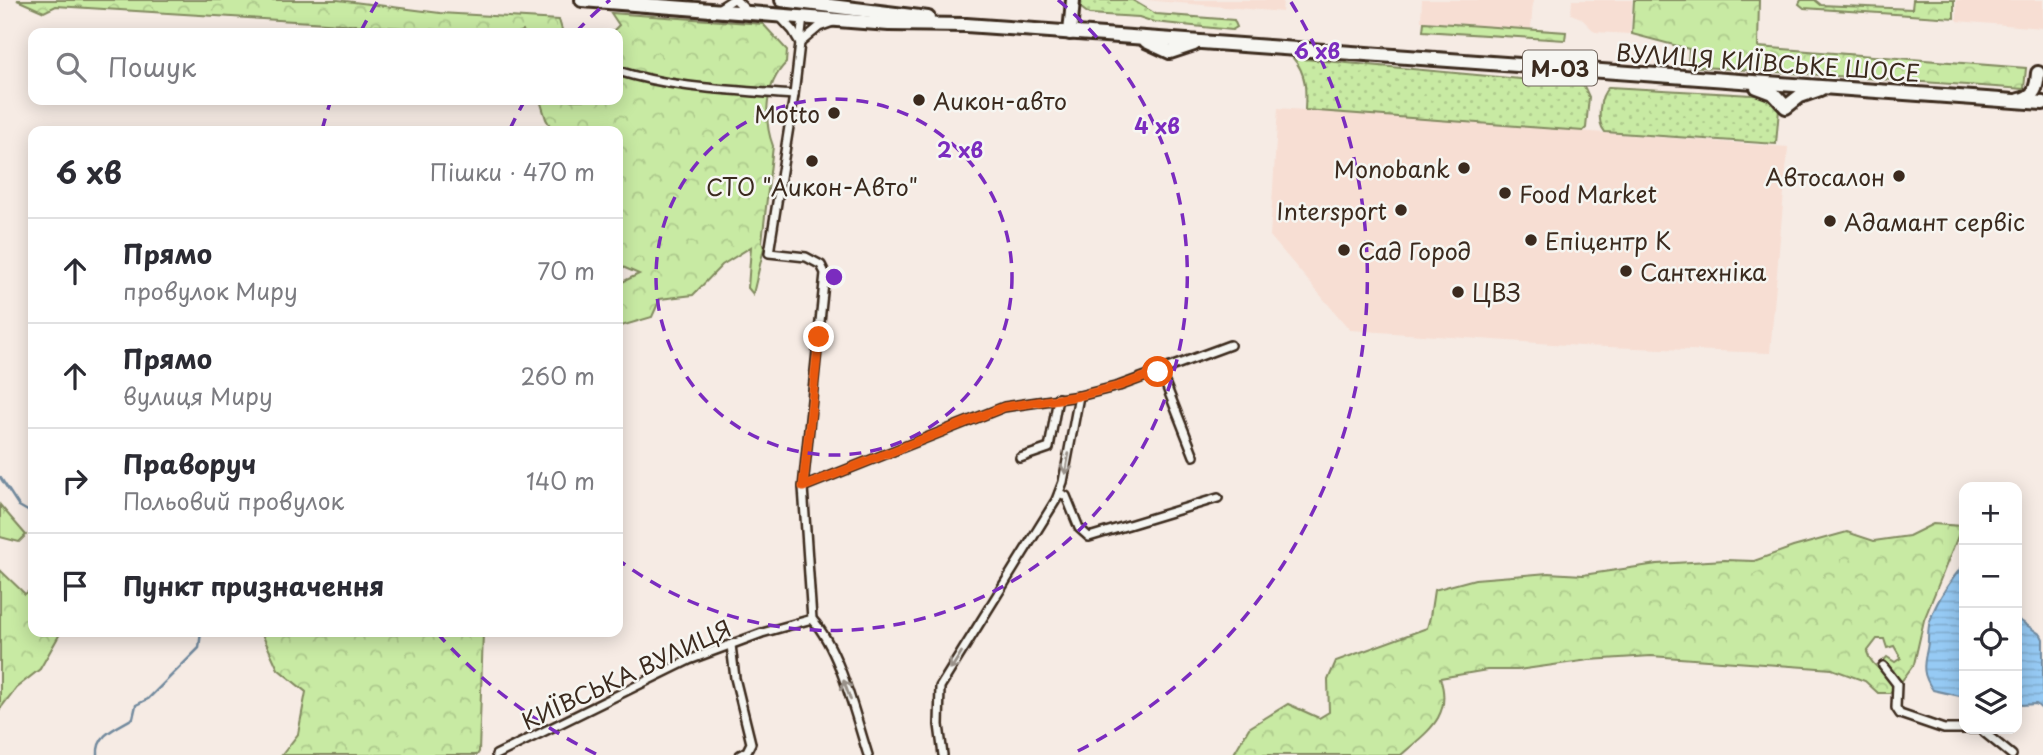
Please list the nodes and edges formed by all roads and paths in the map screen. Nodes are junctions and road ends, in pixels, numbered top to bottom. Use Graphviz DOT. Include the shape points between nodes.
graph roads {
  1 [pos="582,0"];
  2 [pos="734,0"];
  3 [pos="783,0"];
  4 [pos="1073,0"];
  5 [pos="836,6"];
  6 [pos="718,9"];
  7 [pos="748,12"];
  8 [pos="774,14"];
  9 [pos="803,17"];
  10 [pos="840,20"];
  11 [pos="966,24"];
  12 [pos="1070,33"];
  13 [pos="800,43"];
  14 [pos="623,73"];
  15 [pos="2038,73"];
  16 [pos="1727,80"];
  17 [pos="1827,87"];
  18 [pos="794,95"];
  19 [pos="2017,101"];
  20 [pos="2043,103"];
  21 [pos="1230,345"];
  22 [pos="1158,372"];
  23 [pos="1079,396"];
  24 [pos="1058,398"];
  25 [pos="1194,456"];
  26 [pos="1020,458"];
  27 [pos="803,487"];
  28 [pos="1059,493"];
  29 [pos="1218,498"];
  30 [pos="812,619"];
  31 [pos="731,645"];
  32 [pos="1883,666"];
  33 [pos="1959,729"];
  34 [pos="1986,734"];
  35 [pos="496,755"];
  36 [pos="740,755"];
  37 [pos="868,755"];
  38 [pos="943,755"];
  39 [pos="2012,755"];
  1 -- 6 [label="main road"];
  2 -- 6 [label="street"];
  2 -- 7 [label="street"];
  3 -- 5 [label="main road"];
  3 -- 9 [label="street"];
  4 -- 12 [label="main road"];
  5 -- 9 [label="street"];
  5 -- 11 [label="main road"];
  6 -- 7 [label="main road"];
  7 -- 8 [label="main road"];
  8 -- 9 [label="main road"];
  8 -- 13 [label="street" via="788,24"];
  9 -- 10 [label="main road"];
  9 -- 13 [label="street"];
  10 -- 11 [label="main road"];
  10 -- 13 [label="street" via="819,27"];
  11 -- 12 [label="main road"];
  12 -- 16 [label="main road, ВУЛИЦЯ КИЇВСЬКЕ ШОСЕ / М-03" via="1132,37 1170,52 1207,43"];
  13 -- 18 [label="street"];
  14 -- 18 [label="street" via="693,88"];
  15 -- 19 [label="main road" via="2036,90"];
  16 -- 17 [label="main road, ВУЛИЦЯ КИЇВСЬКЕ ШОСЕ / М-03"];
  16 -- 17 [label="main road" via="1773,93 1786,107 1800,96"];
  17 -- 19 [label="main road, ВУЛИЦЯ КИЇВСЬКЕ ШОСЕ / М-03"];
  18 -- 27 [label="street" via="769,253 806,257 821,265 825,273"];
  19 -- 20 [label="main road, ВУЛИЦЯ КИЇВСЬКЕ ШОСЕ / М-03"];
  21 -- 22 [label="street"];
  22 -- 23 [label="street"];
  22 -- 25 [label="street"];
  23 -- 24 [label="street"];
  23 -- 28 [label="street, one-way"];
  24 -- 26 [label="street" via="1049,447"];
  24 -- 27 [label="street" via="1004,407"];
  27 -- 30 [label="street"];
  28 -- 29 [label="street" via="1066,496 1079,528 1089,537"];
  28 -- 38 [label="street, one-way" via="940,687"];
  30 -- 31 [label="street, КИЇВСЬКА ВУЛИЦЯ"];
  37 -- 30 [label="street, one-way" via="845,685"];
  31 -- 35 [label="street, КИЇВСЬКА ВУЛИЦЯ" via="689,660"];
  31 -- 36 [label="street" via="751,743"];
  32 -- 33 [label="street" via="1897,684 1900,714 1944,729"];
  34 -- 39 [label="street"];
}
